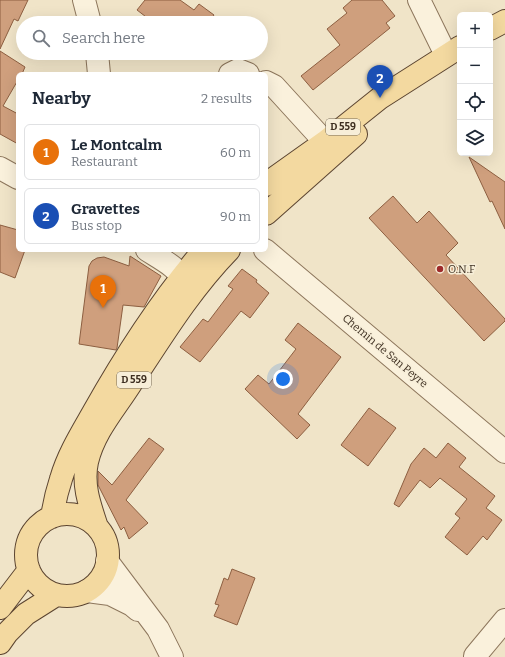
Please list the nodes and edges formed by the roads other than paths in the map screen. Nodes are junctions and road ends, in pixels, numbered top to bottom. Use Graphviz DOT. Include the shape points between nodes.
graph roads {
  1 [pos="84,0"];
  2 [pos="419,0"];
  3 [pos="88,16"];
  4 [pos="505,21"];
  5 [pos="493,27"];
  6 [pos="453,51"];
  7 [pos="98,60"];
  8 [pos="422,71"];
  9 [pos="99,72"];
  10 [pos="268,83"];
  11 [pos="325,142"];
  12 [pos="0,168"];
  13 [pos="16,177"];
  14 [pos="268,183"];
  15 [pos="268,212"];
  16 [pos="150,252"];
  17 [pos="202,252"];
  18 [pos="227,252"];
  19 [pos="267,252"];
  20 [pos="182,275"];
  21 [pos="124,394"];
  22 [pos="505,452"];
  23 [pos="52,517"];
  24 [pos="97,527"];
  25 [pos="107,561"];
  26 [pos="29,570"];
  27 [pos="86,591"];
  28 [pos="56,595"];
  29 [pos="0,608"];
  30 [pos="505,620"];
  31 [pos="158,629"];
  32 [pos="0,643"];
  33 [pos="475,656"];
  34 [pos="172,657"];
  1 -- 3 [label="street"];
  2 -- 6 [label="street"];
  4 -- 5 [label="main road"];
  6 -- 8 [label="main road, D 559"];
  7 -- 9 [label="street"];
  8 -- 11 [label="main road, D 559" via="380,98"];
  8 -- 15 [label="main road, D 559" via="386,109"];
  10 -- 11 [label="street" via="274,86"];
  11 -- 14 [label="main road, D 559"];
  12 -- 13 [label="street"];
  16 -- 20 [label="street"];
  17 -- 20 [label="main road, D 559"];
  18 -- 21 [label="main road, D 559" via="192,294"];
  19 -- 22 [label="street, Chemin de San Peyre"];
  20 -- 21 [label="street" via="186,283"];
  20 -- 23 [label="main road, D 559" via="111,380 71,453 61,478"];
  21 -- 24 [label="main road, D 559" via="96,435 87,462 87,498"];
  23 -- 24 [label="main road" via="76,515"];
  23 -- 26 [label="main road" via="32,533 27,545 26,558"];
  24 -- 25 [label="main road" via="104,537"];
  25 -- 27 [label="main road" via="104,573 96,584"];
  25 -- 31 [label="street"];
  26 -- 28 [label="main road" via="44,590"];
  26 -- 29 [label="main road"];
  27 -- 28 [label="main road" via="77,595"];
  27 -- 31 [label="street" via="110,594 132,605"];
  28 -- 32 [label="main road" via="26,614"];
  30 -- 33 [label="street"];
  31 -- 34 [label="street"];
}
